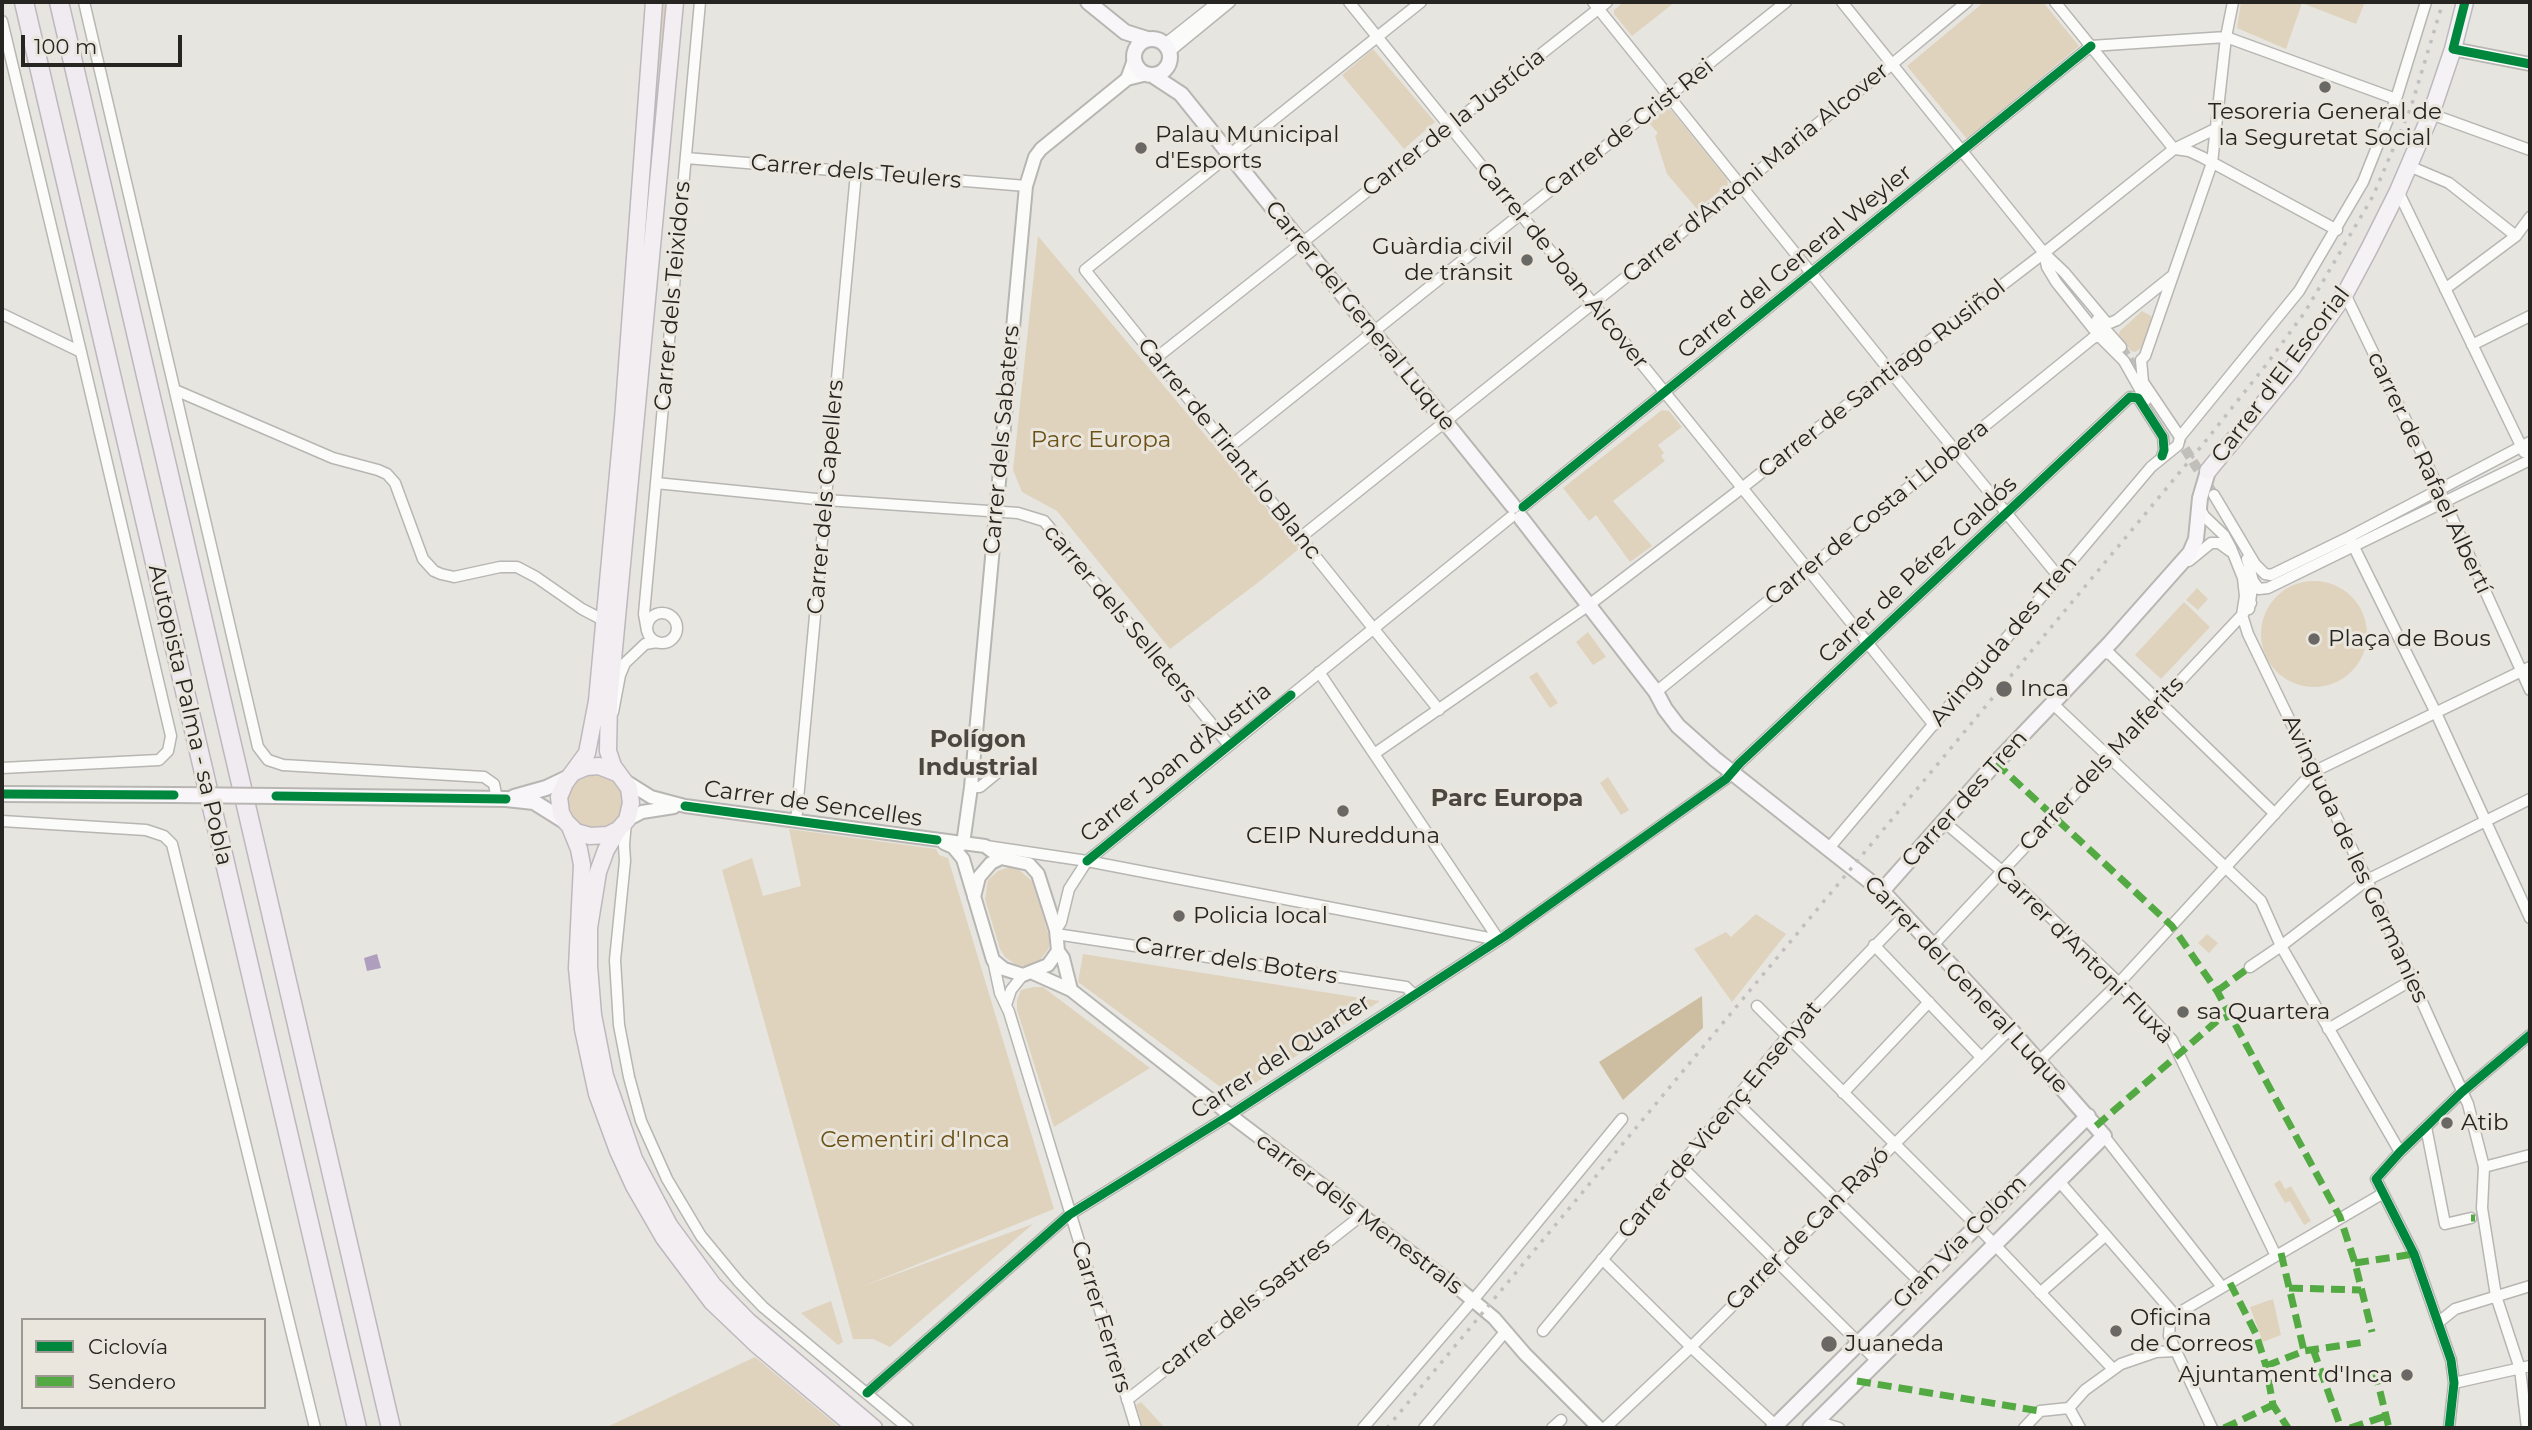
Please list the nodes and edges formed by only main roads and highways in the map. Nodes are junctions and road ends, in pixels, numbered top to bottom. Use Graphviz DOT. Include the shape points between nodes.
graph roads {
  1 [pos="24,2"];
  2 [pos="59,2"];
  3 [pos="654,2"];
  4 [pos="675,2"];
  5 [pos="1088,2"];
  6 [pos="2465,2"];
  7 [pos="1125,32"];
  8 [pos="1147,39"];
  9 [pos="1168,52"];
  10 [pos="1134,59"];
  11 [pos="1149,74"];
  12 [pos="1181,94"];
  13 [pos="2208,471"];
  14 [pos="572,775"];
  15 [pos="622,777"];
  16 [pos="2,794"];
  17 [pos="501,799"];
  18 [pos="568,824"];
  19 [pos="622,825"];
  20 [pos="1882,891"];
  21 [pos="2088,1116"];
  22 [pos="2104,1136"];
  23 [pos="1813,1425"];
  24 [pos="1774,1427"];
  25 [pos="357,1428"];
  26 [pos="391,1428"];
  27 [pos="856,1428"];
  28 [pos="874,1428"];
  1 -- 25 [label="highway, Autopista Palma - sa Pobla"];
  2 -- 26 [label="highway, Autopista Palma - sa Pobla"];
  3 -- 14 [label="highway" via="605,621 592,739"];
  4 -- 15 [label="highway" via="608,729 611,760"];
  5 -- 7 [label="main road"];
  6 -- 13 [label="main road, Carrer d'El Escorial" via="2431,114 2398,191 2345,293 2291,370"];
  7 -- 8 [label="main road"];
  7 -- 10 [label="main road"];
  8 -- 9 [label="main road" via="1157,40"];
  8 -- 10 [label="main road" via="1138,46"];
  9 -- 11 [label="main road" via="1165,69"];
  9 -- 12 [label="main road, Carrer del General Luque"];
  10 -- 11 [label="main road" via="1139,69"];
  11 -- 12 [label="main road, Carrer del General Luque"];
  12 -- 20 [label="main road, Carrer del General Luque" via="1517,512 1678,726"];
  13 -- 20 [label="main road, Carrer des Tren" via="2202,489 2208,500 2194,546"];
  14 -- 15 [label="highway" via="599,766"];
  14 -- 17 [label="main road" via="546,788"];
  14 -- 18 [label="highway" via="559,797"];
  15 -- 19 [label="highway" via="631,796"];
  16 -- 17 [label="main road, bridge"];
  17 -- 18 [label="main road" via="534,802"];
  18 -- 19 [label="highway" via="590,836 608,835"];
  18 -- 27 [label="highway" via="582,864 577,968 583,1029 601,1104 634,1186 664,1238 712,1302"];
  19 -- 28 [label="highway" via="598,872 591,904 589,966 605,1076 634,1158 669,1225 713,1285 748,1321"];
  20 -- 21 [label="main road, Carrer del General Luque"];
  21 -- 22 [label="main road, Carrer del General Luque"];
  21 -- 24 [label="main road, Gran Via Colom"];
  22 -- 23 [label="main road, Gran Via Colom"];
}
